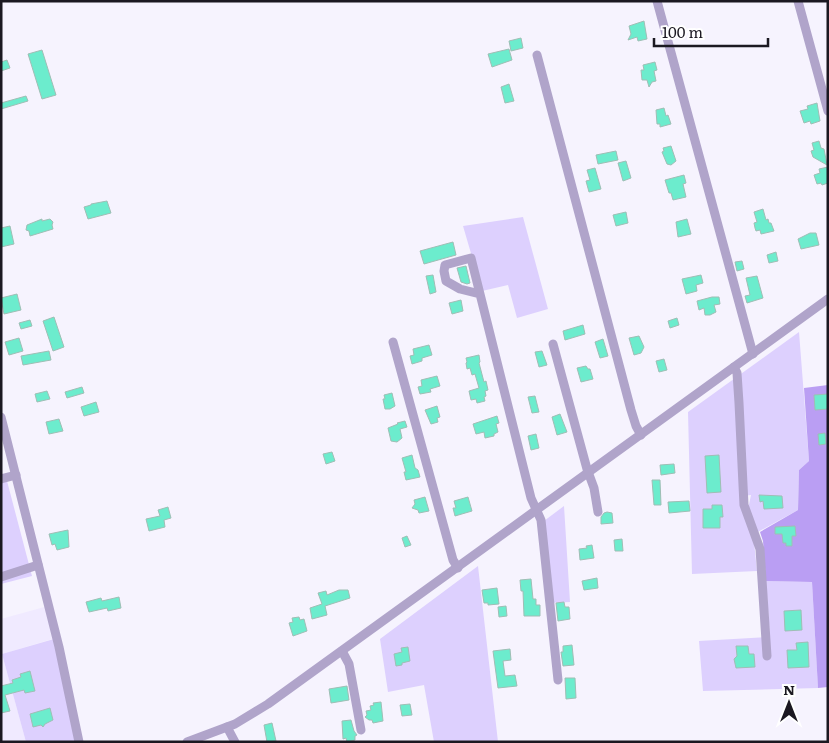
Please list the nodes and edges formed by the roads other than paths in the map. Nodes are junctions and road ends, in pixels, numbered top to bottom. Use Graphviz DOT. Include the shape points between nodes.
graph roads {
  1 [pos="657,1"];
  2 [pos="798,1"];
  3 [pos="537,55"];
  4 [pos="828,111"];
  5 [pos="480,294"];
  6 [pos="828,300"];
  7 [pos="393,342"];
  8 [pos="553,344"];
  9 [pos="752,354"];
  10 [pos="734,368"];
  11 [pos="1,417"];
  12 [pos="641,434"];
  13 [pos="588,473"];
  14 [pos="16,475"];
  15 [pos="1,479"];
  16 [pos="537,510"];
  17 [pos="598,512"];
  18 [pos="38,565"];
  19 [pos="458,568"];
  20 [pos="1,577"];
  21 [pos="342,651"];
  22 [pos="767,656"];
  23 [pos="558,680"];
  24 [pos="227,727"];
  25 [pos="361,730"];
  26 [pos="80,742"];
  27 [pos="187,742"];
  28 [pos="235,742"];
  1 -- 9 [label="street"];
  2 -- 4 [label="street"];
  3 -- 12 [label="street" via="631,410"];
  5 -- 5 [label="street" via="470,258 445,265 446,281"];
  5 -- 16 [label="street" via="531,498"];
  6 -- 9 [label="street"];
  7 -- 19 [label="street" via="453,560"];
  8 -- 13 [label="street"];
  9 -- 10 [label="street"];
  10 -- 12 [label="street"];
  10 -- 22 [label="street" via="739,394 744,505 760,549"];
  11 -- 14 [label="street"];
  12 -- 13 [label="street"];
  13 -- 16 [label="street"];
  13 -- 17 [label="street"];
  14 -- 15 [label="street"];
  14 -- 18 [label="street"];
  16 -- 19 [label="street"];
  16 -- 23 [label="street"];
  18 -- 20 [label="street"];
  18 -- 26 [label="street"];
  19 -- 21 [label="street"];
  21 -- 24 [label="street" via="264,707"];
  21 -- 25 [label="street" via="349,661"];
  24 -- 27 [label="street"];
  24 -- 28 [label="street"];
}
